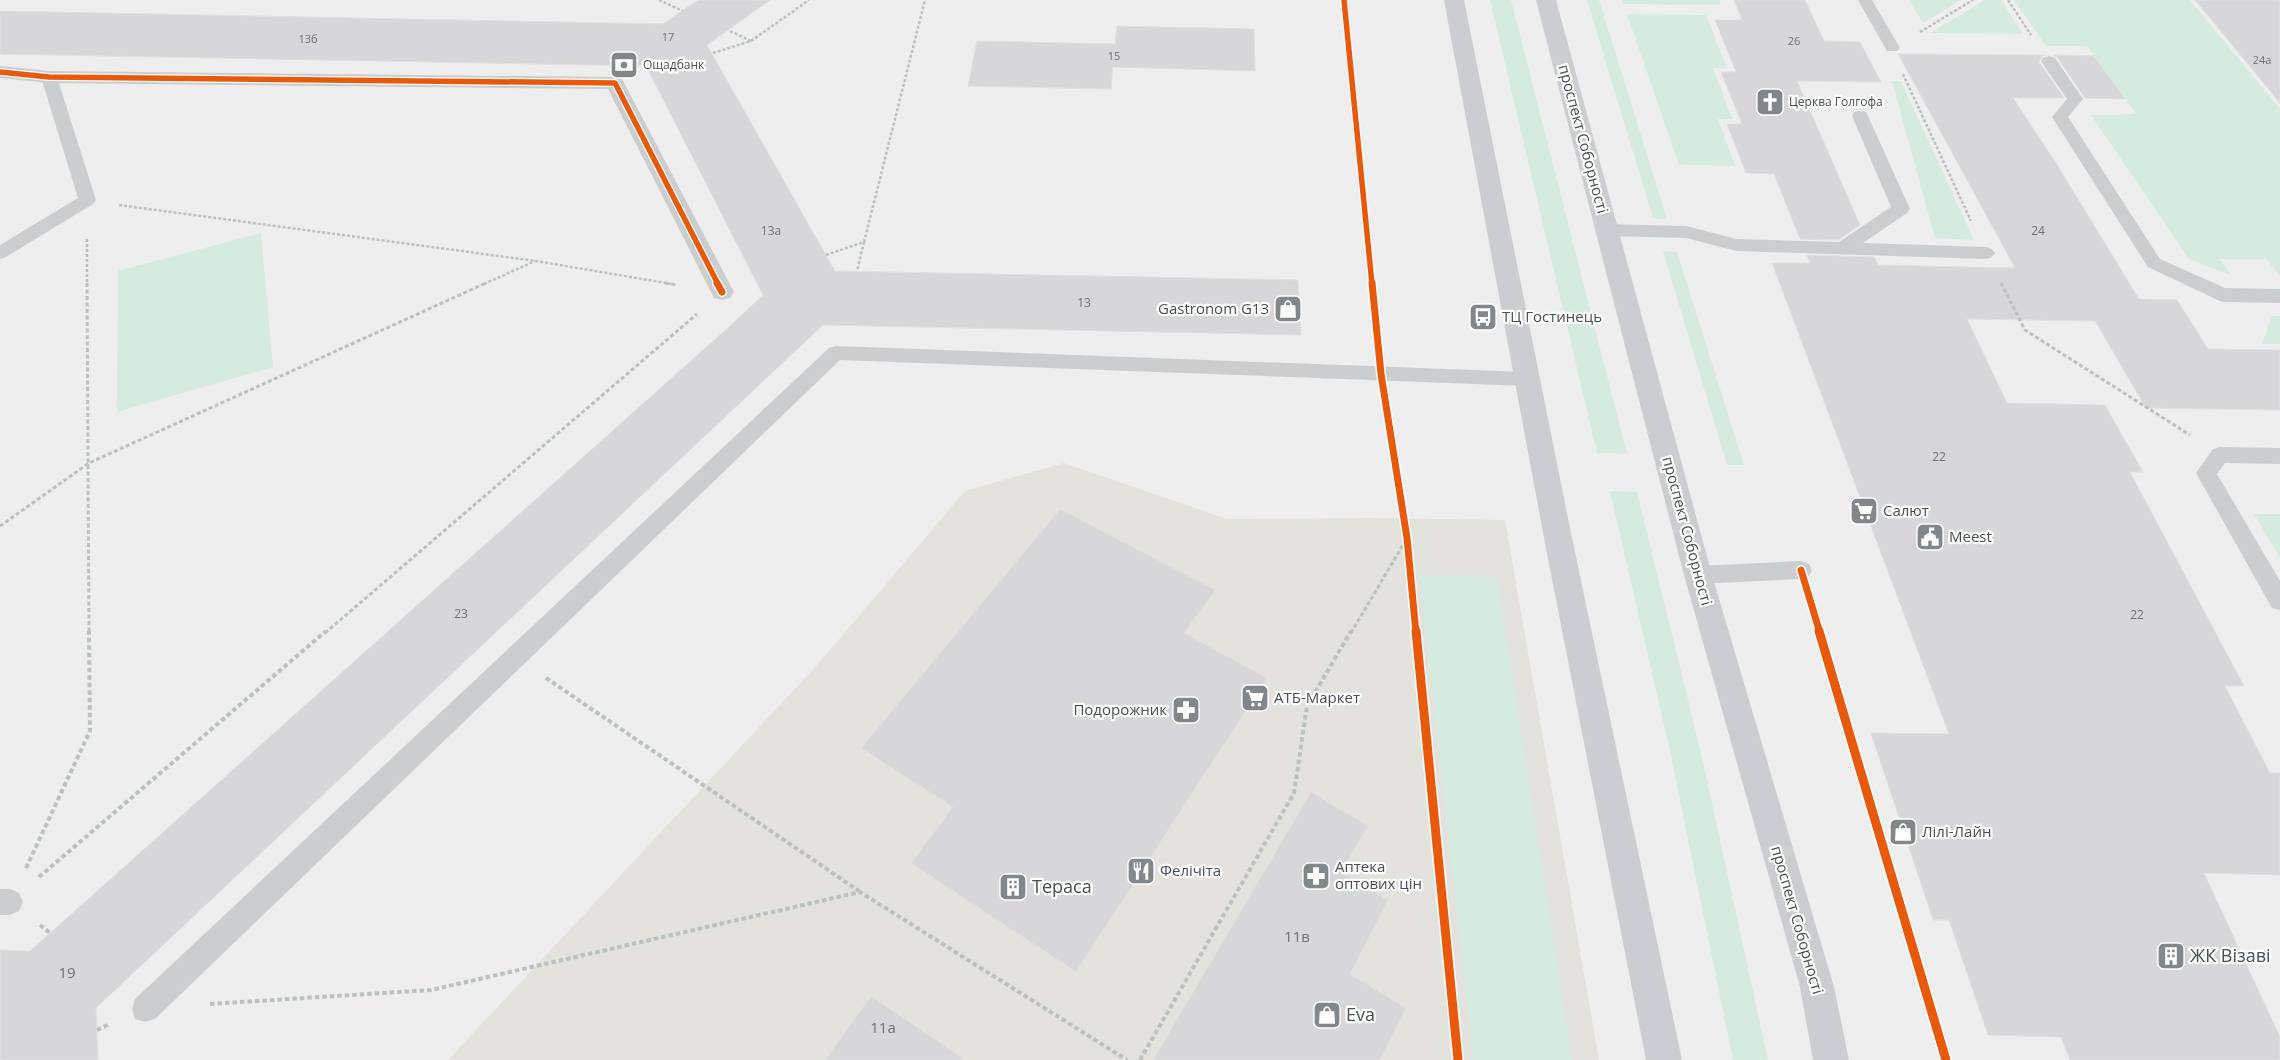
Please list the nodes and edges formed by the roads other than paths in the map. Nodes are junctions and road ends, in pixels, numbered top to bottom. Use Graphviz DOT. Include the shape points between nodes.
graph roads {
  1 [pos="1454,0"];
  2 [pos="1546,0"];
  3 [pos="1866,0"];
  4 [pos="1892,48"];
  5 [pos="2049,61"];
  6 [pos="0,72"];
  7 [pos="49,76"];
  8 [pos="1860,116"];
  9 [pos="1607,230"];
  10 [pos="1844,248"];
  11 [pos="0,253"];
  12 [pos="1986,253"];
  13 [pos="722,292"];
  14 [pos="2280,296"];
  15 [pos="1528,379"];
  16 [pos="2280,456"];
  17 [pos="1801,570"];
  18 [pos="1698,574"];
  19 [pos="2280,601"];
  20 [pos="145,1009"];
  21 [pos="1664,1060"];
  22 [pos="1832,1060"];
  1 -- 15 [label="main road"];
  2 -- 9 [label="main road, проспект Соборності"];
  3 -- 4 [label="lane"];
  5 -- 14 [label="lane" via="2075,99 2060,118 2154,263 2222,295"];
  6 -- 7 [label="street"];
  7 -- 11 [label="lane" via="87,200"];
  7 -- 13 [label="street" via="615,83"];
  8 -- 10 [label="lane" via="1901,209"];
  9 -- 10 [label="lane" via="1686,232 1736,245"];
  9 -- 18 [label="main road, проспект Соборності"];
  10 -- 12 [label="lane"];
  15 -- 20 [label="lane" via="836,353"];
  15 -- 21 [label="main road"];
  16 -- 19 [label="lane" via="2220,455 2206,473"];
  17 -- 18 [label="lane"];
  18 -- 22 [label="main road, проспект Соборності" via="1817,987"];
}
